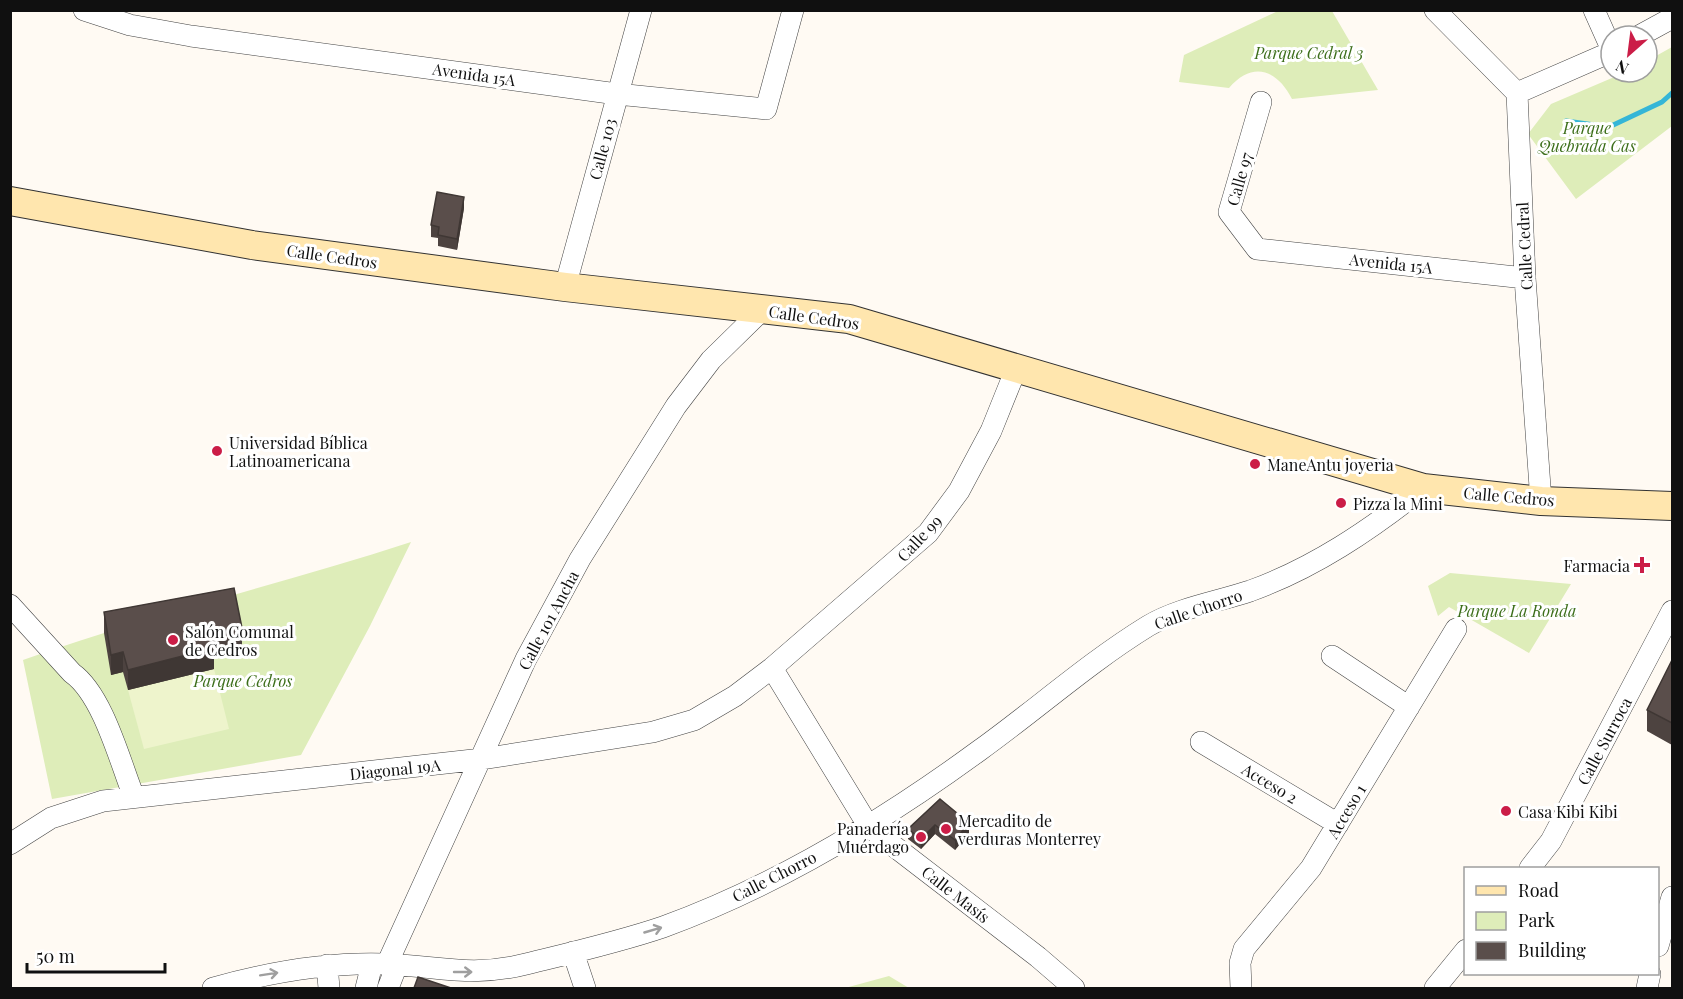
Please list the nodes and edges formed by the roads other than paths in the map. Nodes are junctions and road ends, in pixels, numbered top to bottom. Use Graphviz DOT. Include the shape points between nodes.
graph roads {
  1 [pos="84,10"];
  2 [pos="640,10"];
  3 [pos="793,10"];
  4 [pos="1435,10"];
  5 [pos="1594,10"];
  6 [pos="1600,24"];
  7 [pos="1599,55"];
  8 [pos="1517,93"];
  9 [pos="617,94"];
  10 [pos="1261,102"];
  11 [pos="10,201"];
  12 [pos="1257,249"];
  13 [pos="1525,278"];
  14 [pos="565,287"];
  15 [pos="762,310"];
  16 [pos="1016,369"];
  17 [pos="1423,488"];
  18 [pos="1541,501"];
  19 [pos="1672,506"];
  20 [pos="10,605"];
  21 [pos="1672,611"];
  22 [pos="1456,628"];
  23 [pos="1332,656"];
  24 [pos="772,668"];
  25 [pos="1409,707"];
  26 [pos="1201,742"];
  27 [pos="482,759"];
  28 [pos="134,798"];
  29 [pos="1338,824"];
  30 [pos="869,826"];
  31 [pos="10,844"];
  32 [pos="1531,867"];
  33 [pos="1672,897"];
  34 [pos="1659,942"];
  35 [pos="573,952"];
  36 [pos="1464,952"];
  37 [pos="327,964"];
  38 [pos="385,964"];
  39 [pos="213,988"];
  40 [pos="329,988"];
  41 [pos="366,988"];
  42 [pos="388,988"];
  43 [pos="585,988"];
  44 [pos="1074,988"];
  45 [pos="1241,988"];
  46 [pos="1435,988"];
  1 -- 9 [label="street, Avenida 15A" via="130,25 191,36"];
  2 -- 9 [label="street, Calle 103"];
  3 -- 9 [label="street, Avenida 15A" via="766,109"];
  4 -- 8 [label="street"];
  5 -- 6 [label="street"];
  7 -- 8 [label="street"];
  8 -- 13 [label="street, Calle Cedral"];
  9 -- 14 [label="street, Calle 103"];
  10 -- 12 [label="street, Calle 97" via="1229,212"];
  11 -- 14 [label="street, Calle Cedros" via="252,245"];
  12 -- 13 [label="street, Avenida 15A"];
  13 -- 18 [label="street, Calle Cedral"];
  14 -- 15 [label="street, Calle Cedros"];
  15 -- 16 [label="street, Calle Cedros" via="849,319"];
  15 -- 27 [label="street, Calle 101 Ancha" via="711,360 688,390 618,498 526,659"];
  16 -- 17 [label="street, Calle Cedros"];
  16 -- 24 [label="street, Calle 99" via="991,431 959,491 928,533"];
  17 -- 18 [label="street, Calle Cedros"];
  17 -- 30 [label="street, Calle Chorro" via="1379,523 1287,576 1153,623 1094,660 980,750"];
  18 -- 19 [label="street, Calle Cedros"];
  20 -- 28 [label="street" via="84,682 102,715"];
  21 -- 32 [label="street, Calle Surroca" via="1551,841"];
  22 -- 25 [label="street, Acceso 1"];
  23 -- 25 [label="street"];
  24 -- 27 [label="street, Diagonal 19A" via="694,720 653,732"];
  24 -- 30 [label="street, Calle Masís"];
  25 -- 29 [label="street, Acceso 1"];
  26 -- 29 [label="street, Acceso 2"];
  27 -- 28 [label="street, Diagonal 19A"];
  27 -- 38 [label="street, Calle 101 Ancha"];
  28 -- 31 [label="street, Diagonal 19A" via="75,808"];
  29 -- 45 [label="street, Acceso 1" via="1311,868 1244,950"];
  35 -- 30 [label="street, Calle Chorro, one-way" via="662,927 742,894"];
  30 -- 44 [label="street, Calle Masís"];
  33 -- 34 [label="street"];
  38 -- 35 [label="street, Calle Chorro, one-way" via="486,972"];
  35 -- 43 [label="street"];
  36 -- 46 [label="street"];
  37 -- 38 [label="street, Calle Chorro"];
  39 -- 37 [label="street, Calle Chorro, one-way" via="263,974"];
  37 -- 40 [label="street"];
  38 -- 41 [label="street"];
  38 -- 42 [label="street"];
}
